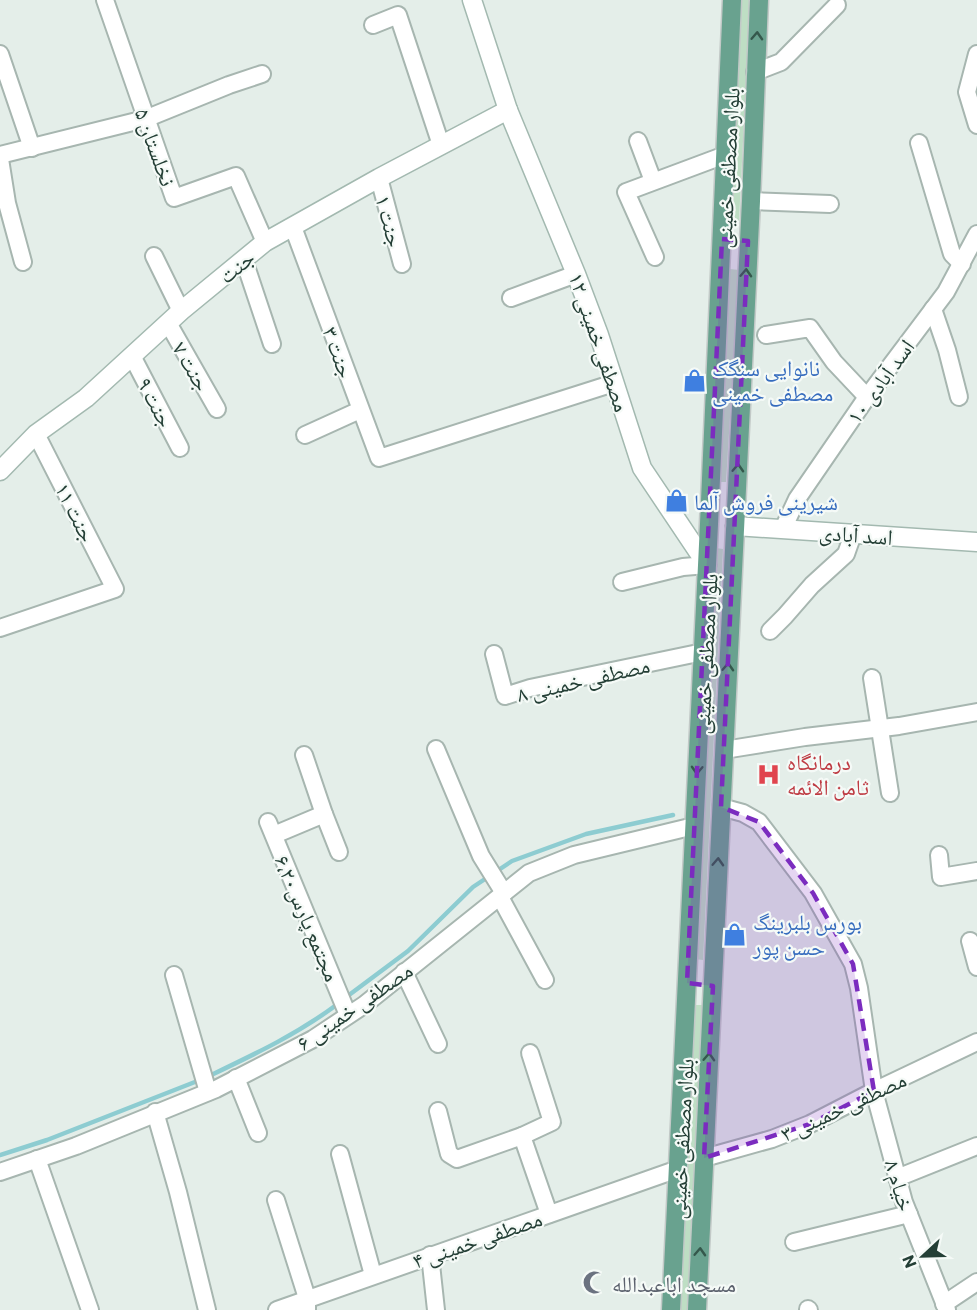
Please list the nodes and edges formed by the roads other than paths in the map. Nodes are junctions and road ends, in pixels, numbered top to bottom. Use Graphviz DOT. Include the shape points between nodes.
graph roads {
  1 [pos="105,0"];
  2 [pos="472,0"];
  3 [pos="732,0"];
  4 [pos="759,0"];
  5 [pos="837,4"];
  6 [pos="373,25"];
  7 [pos="0,54"];
  8 [pos="977,54"];
  9 [pos="755,72"];
  10 [pos="262,74"];
  11 [pos="508,110"];
  12 [pos="145,119"];
  13 [pos="977,125"];
  14 [pos="638,141"];
  15 [pos="919,143"];
  16 [pos="441,146"];
  17 [pos="32,147"];
  18 [pos="725,155"];
  19 [pos="0,157"];
  20 [pos="379,178"];
  21 [pos="653,181"];
  22 [pos="751,201"];
  23 [pos="830,204"];
  24 [pos="293,227"];
  25 [pos="977,234"];
  26 [pos="722,239"];
  27 [pos="748,241"];
  28 [pos="265,242"];
  29 [pos="154,256"];
  30 [pos="655,257"];
  31 [pos="244,260"];
  32 [pos="23,261"];
  33 [pos="402,264"];
  34 [pos="962,264"];
  35 [pos="576,274"];
  36 [pos="511,298"];
  37 [pos="933,309"];
  38 [pos="174,317"];
  39 [pos="766,335"];
  40 [pos="272,344"];
  41 [pos="132,356"];
  42 [pos="614,383"];
  43 [pos="959,397"];
  44 [pos="867,398"];
  45 [pos="217,409"];
  46 [pos="360,410"];
  47 [pos="36,434"];
  48 [pos="305,435"];
  49 [pos="180,448"];
  50 [pos="0,471"];
  51 [pos="709,524"];
  52 [pos="735,526"];
  53 [pos="783,529"];
  54 [pos="854,534"];
  55 [pos="977,542"];
  56 [pos="707,565"];
  57 [pos="622,582"];
  58 [pos="0,628"];
  59 [pos="770,631"];
  60 [pos="703,652"];
  61 [pos="494,654"];
  62 [pos="872,678"];
  63 [pos="977,712"];
  64 [pos="880,728"];
  65 [pos="436,749"];
  66 [pos="724,750"];
  67 [pos="304,755"];
  68 [pos="890,793"];
  69 [pos="721,807"];
  70 [pos="324,814"];
  71 [pos="694,826"];
  72 [pos="339,852"];
  73 [pos="939,855"];
  74 [pos="977,871"];
  75 [pos="502,895"];
  76 [pos="970,941"];
  77 [pos="977,967"];
  78 [pos="404,972"];
  79 [pos="174,975"];
  80 [pos="545,980"];
  81 [pos="687,983"];
  82 [pos="713,986"];
  83 [pos="348,1015"];
  84 [pos="977,1042"];
  85 [pos="438,1044"];
  86 [pos="530,1053"];
  87 [pos="236,1078"];
  88 [pos="874,1091"];
  89 [pos="208,1092"];
  90 [pos="438,1111"];
  91 [pos="155,1112"];
  92 [pos="258,1134"];
  93 [pos="522,1136"];
  94 [pos="977,1146"];
  95 [pos="340,1154"];
  96 [pos="705,1158"];
  97 [pos="37,1159"];
  98 [pos="678,1169"];
  99 [pos="0,1172"];
  100 [pos="897,1178"];
  101 [pos="276,1200"];
  102 [pos="549,1214"];
  103 [pos="909,1214"];
  104 [pos="794,1242"];
  105 [pos="430,1255"];
  106 [pos="373,1275"];
  107 [pos="977,1282"];
  108 [pos="307,1304"];
  109 [pos="945,1307"];
  110 [pos="90,1310"];
  111 [pos="207,1310"];
  112 [pos="277,1310"];
  113 [pos="436,1310"];
  114 [pos="670,1310"];
  115 [pos="697,1310"];
  1 -- 12 [label="street, نخلستان ۵"];
  2 -- 11 [label="street, مصطفی خمینی ۱۲"];
  3 -- 18 [label="main road, بلوار مصطفی خمینی"];
  9 -- 4 [label="main road, بلوار مصطفی خمینی, one-way"];
  5 -- 9 [label="street" via="781,62"];
  6 -- 16 [label="street" via="398,15"];
  7 -- 17 [label="street"];
  8 -- 13 [label="street" via="967,92"];
  9 -- 22 [label="main road, بلوار مصطفی خمینی"];
  10 -- 12 [label="street"];
  11 -- 16 [label="street, جنت"];
  11 -- 35 [label="street, مصطفی خمینی ۱۲"];
  12 -- 17 [label="street"];
  12 -- 28 [label="street, نخلستان ۵" via="174,198 236,177"];
  14 -- 21 [label="street"];
  15 -- 34 [label="street" via="952,254"];
  16 -- 20 [label="street, جنت"];
  17 -- 19 [label="street"];
  18 -- 21 [label="street"];
  18 -- 26 [label="main road, بلوار مصطفی خمینی"];
  19 -- 32 [label="street" via="7,204"];
  20 -- 24 [label="street, جنت"];
  20 -- 33 [label="street, جنت ۱"];
  21 -- 30 [label="street" via="626,192"];
  22 -- 23 [label="street"];
  22 -- 27 [label="main road, بلوار مصطفی خمینی"];
  24 -- 28 [label="street, جنت"];
  24 -- 46 [label="street, جنت ۳"];
  25 -- 34 [label="street, اسد آبادی ۱۰"];
  26 -- 27 [label="main road"];
  26 -- 51 [label="main road, بلوار مصطفی خمینی"];
  52 -- 27 [label="main road, بلوار مصطفی خمینی, one-way"];
  28 -- 31 [label="street, جنت"];
  29 -- 38 [label="street, جنت ۷"];
  31 -- 38 [label="street, جنت"];
  31 -- 40 [label="street"];
  34 -- 37 [label="street, اسد آبادی ۱۰"];
  35 -- 36 [label="street"];
  35 -- 42 [label="street, مصطفی خمینی ۱۲"];
  37 -- 43 [label="street"];
  37 -- 44 [label="street, اسد آبادی ۱۰"];
  38 -- 41 [label="street, جنت"];
  38 -- 45 [label="street, جنت ۷"];
  39 -- 44 [label="street" via="810,328"];
  41 -- 47 [label="street, جنت" via="86,398"];
  41 -- 49 [label="street, جنت ۹"];
  42 -- 46 [label="street, جنت ۳" via="379,459"];
  42 -- 56 [label="street, مصطفی خمینی ۱۲" via="642,468"];
  44 -- 53 [label="street, اسد آبادی ۱۰" via="797,499"];
  46 -- 48 [label="street"];
  47 -- 50 [label="street, جنت"];
  47 -- 58 [label="street, جنت ۱۱" via="115,589"];
  51 -- 52 [label="main road"];
  51 -- 56 [label="main road, بلوار مصطفی خمینی"];
  52 -- 53 [label="street, اسد آبادی"];
  66 -- 52 [label="main road, بلوار مصطفی خمینی, one-way"];
  53 -- 54 [label="street, اسد آبادی"];
  54 -- 55 [label="street, اسد آبادی"];
  54 -- 59 [label="street" via="846,554"];
  56 -- 57 [label="street"];
  56 -- 60 [label="main road, بلوار مصطفی خمینی"];
  60 -- 61 [label="street, مصطفی خمینی ۸" via="506,696"];
  60 -- 71 [label="main road, بلوار مصطفی خمینی, one-way"];
  62 -- 64 [label="street"];
  63 -- 64 [label="street"];
  64 -- 66 [label="street"];
  64 -- 68 [label="street"];
  65 -- 75 [label="street" via="481,856"];
  66 -- 69 [label="main road, بلوار مصطفی خمینی"];
  67 -- 70 [label="street"];
  82 -- 69 [label="main road, بلوار مصطفی خمینی, one-way"];
  69 -- 88 [label="street, خیام ۸" via="759,822 813,893 853,964"];
  70 -- 72 [label="street"];
  70 -- 83 [label="street, ۶،مجتمع پارس۲۰" via="271,829"];
  71 -- 75 [label="street, مصطفی خمینی ۶" via="574,855 529,873"];
  71 -- 81 [label="main road, بلوار مصطفی خمینی"];
  73 -- 74 [label="street" via="941,877"];
  75 -- 78 [label="street, مصطفی خمینی ۶"];
  75 -- 80 [label="street"];
  76 -- 77 [label="street"];
  78 -- 83 [label="street, مصطفی خمینی ۶"];
  78 -- 85 [label="street"];
  79 -- 89 [label="street"];
  81 -- 82 [label="main road"];
  81 -- 98 [label="main road, بلوار مصطفی خمینی"];
  96 -- 82 [label="main road, بلوار مصطفی خمینی, one-way"];
  83 -- 87 [label="street, مصطفی خمینی ۶" via="313,1039"];
  84 -- 88 [label="street, مصطفی خمینی ۳"];
  86 -- 93 [label="street" via="552,1122"];
  87 -- 89 [label="street, مصطفی خمینی ۶"];
  87 -- 92 [label="street"];
  88 -- 96 [label="street, مصطفی خمینی ۳" via="810,1124"];
  88 -- 100 [label="street, خیام ۸"];
  89 -- 91 [label="street, مصطفی خمینی ۶"];
  90 -- 93 [label="street" via="449,1154 457,1159"];
  91 -- 97 [label="street, مصطفی خمینی ۶"];
  91 -- 111 [label="street"];
  93 -- 102 [label="street"];
  94 -- 100 [label="street"];
  95 -- 106 [label="street"];
  115 -- 96 [label="main road, بلوار مصطفی خمینی, one-way"];
  97 -- 99 [label="street, مصطفی خمینی ۶"];
  97 -- 110 [label="street"];
  98 -- 102 [label="street, مصطفی خمینی ۴"];
  98 -- 114 [label="main road, بلوار مصطفی خمینی"];
  100 -- 103 [label="street, خیام ۸"];
  101 -- 108 [label="street"];
  102 -- 105 [label="street, مصطفی خمینی ۴"];
  103 -- 104 [label="street"];
  103 -- 109 [label="street, خیام ۸"];
  105 -- 106 [label="street, مصطفی خمینی ۴"];
  105 -- 113 [label="street"];
  106 -- 108 [label="street, مصطفی خمینی ۴"];
  107 -- 109 [label="street"];
  108 -- 112 [label="street, مصطفی خمینی ۴"];
}
